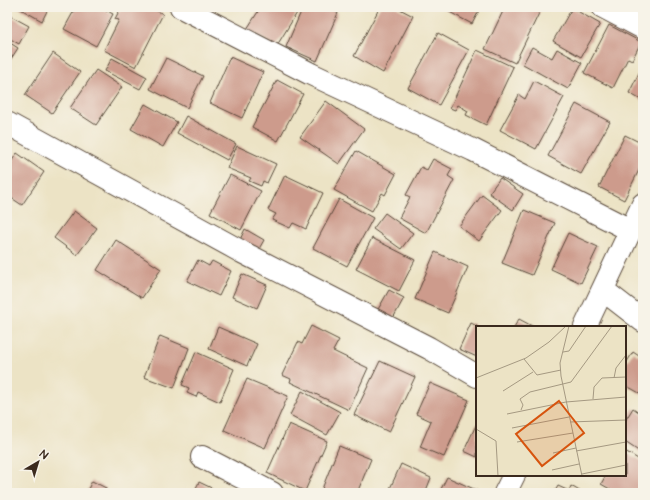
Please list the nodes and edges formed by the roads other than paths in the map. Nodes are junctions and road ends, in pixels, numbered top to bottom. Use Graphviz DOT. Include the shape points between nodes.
graph roads {
  1 [pos="181,7"];
  2 [pos="603,7"];
  3 [pos="643,28"];
  4 [pos="7,123"];
  5 [pos="643,204"];
  6 [pos="630,230"];
  7 [pos="603,290"];
  8 [pos="643,321"];
  9 [pos="585,326"];
  10 [pos="476,375"];
  11 [pos="202,457"];
  12 [pos="514,476"];
  13 [pos="272,493"];
  14 [pos="505,493"];
  1 -- 6 [label="street" via="311,74 473,150"];
  2 -- 3 [label="street"];
  4 -- 10 [label="street" via="242,252 429,348"];
  5 -- 6 [label="street"];
  6 -- 7 [label="street"];
  7 -- 8 [label="street"];
  7 -- 9 [label="street"];
  11 -- 13 [label="street"];
  12 -- 14 [label="street"];
}
